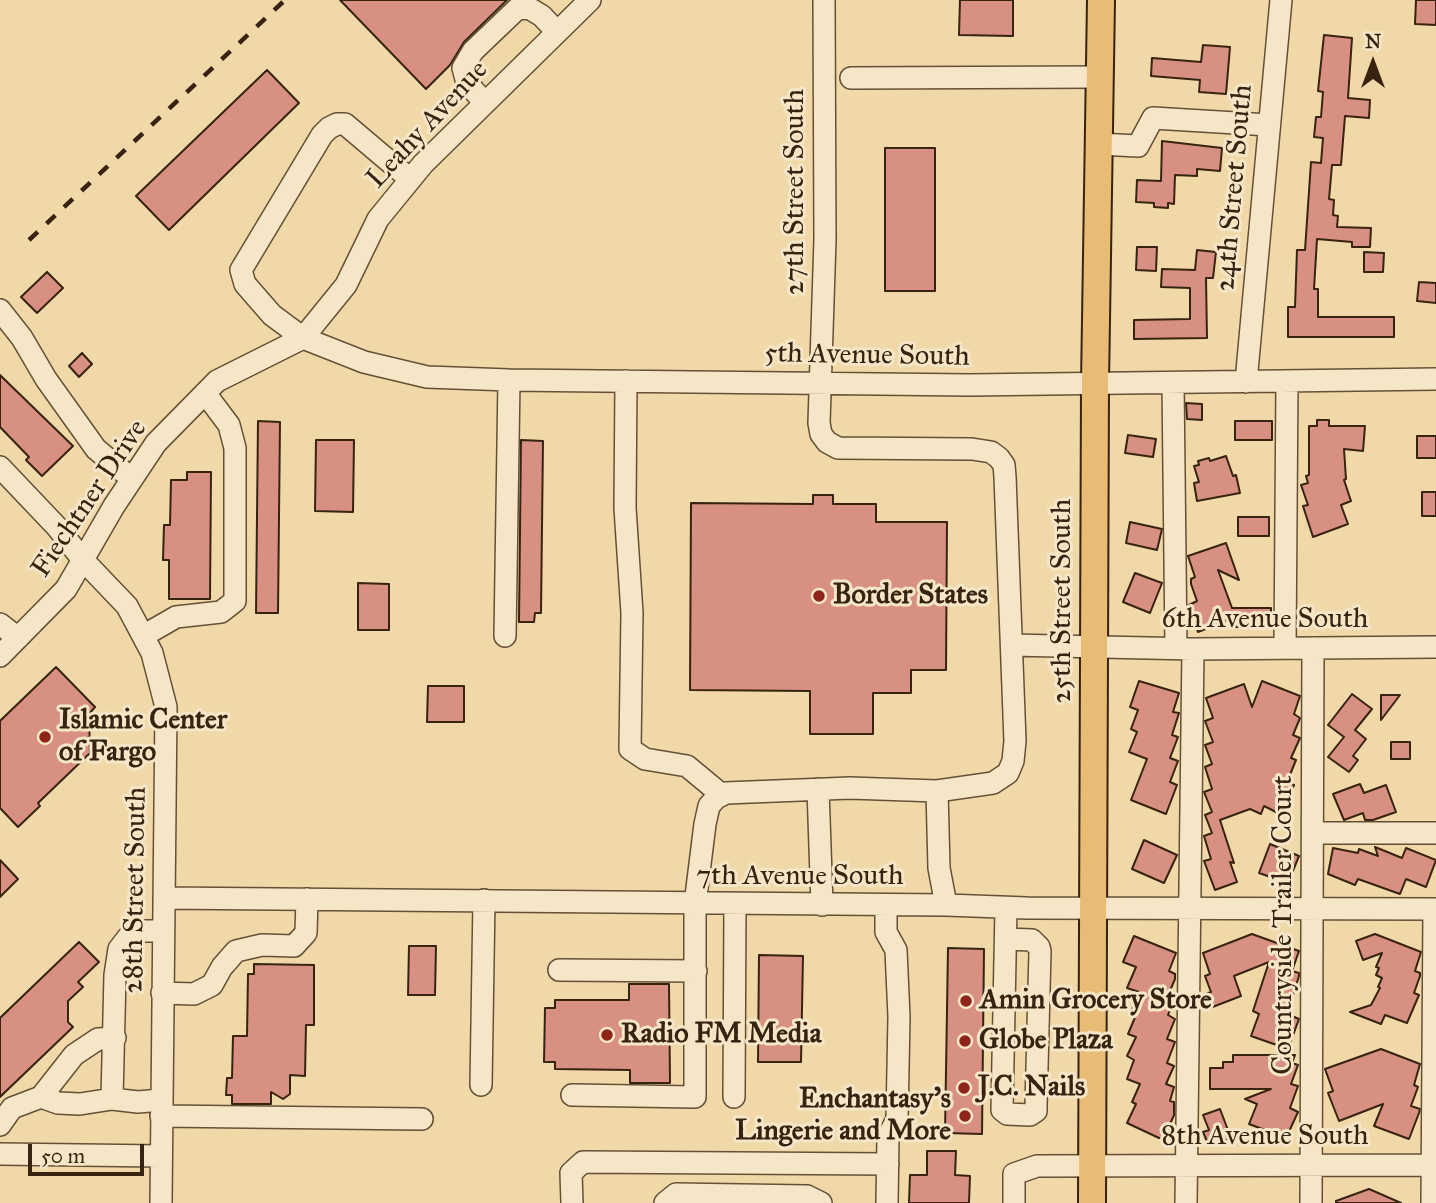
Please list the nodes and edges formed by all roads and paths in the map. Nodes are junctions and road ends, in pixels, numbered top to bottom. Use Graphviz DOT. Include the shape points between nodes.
graph roads {
  1 [pos="590,0"];
  2 [pos="824,0"];
  3 [pos="1101,0"];
  4 [pos="1280,0"];
  5 [pos="557,32"];
  6 [pos="1100,77"];
  7 [pos="851,78"];
  8 [pos="485,103"];
  9 [pos="1269,125"];
  10 [pos="1099,144"];
  11 [pos="410,179"];
  12 [pos="0,310"];
  13 [pos="303,338"];
  14 [pos="1436,379"];
  15 [pos="509,380"];
  16 [pos="1287,380"];
  17 [pos="626,381"];
  18 [pos="1246,382"];
  19 [pos="1173,383"];
  20 [pos="822,384"];
  21 [pos="1095,384"];
  22 [pos="205,393"];
  23 [pos="0,467"];
  24 [pos="132,479"];
  25 [pos="83,560"];
  26 [pos="0,624"];
  27 [pos="143,636"];
  28 [pos="505,636"];
  29 [pos="18,638"];
  30 [pos="1012,645"];
  31 [pos="1436,647"];
  32 [pos="1094,648"];
  33 [pos="1184,648"];
  34 [pos="1285,648"];
  35 [pos="1313,648"];
  36 [pos="0,656"];
  37 [pos="818,789"];
  38 [pos="937,791"];
  39 [pos="722,795"];
  40 [pos="1313,833"];
  41 [pos="1436,833"];
  42 [pos="164,898"];
  43 [pos="307,899"];
  44 [pos="484,900"];
  45 [pos="695,904"];
  46 [pos="735,904"];
  47 [pos="822,905"];
  48 [pos="886,905"];
  49 [pos="946,905"];
  50 [pos="1006,908"];
  51 [pos="1094,908"];
  52 [pos="1189,909"];
  53 [pos="1435,909"];
  54 [pos="1313,910"];
  55 [pos="163,930"];
  56 [pos="1006,939"];
  57 [pos="559,970"];
  58 [pos="696,971"];
  59 [pos="162,993"];
  60 [pos="115,1038"];
  61 [pos="481,1085"];
  62 [pos="572,1095"];
  63 [pos="41,1097"];
  64 [pos="734,1097"];
  65 [pos="112,1099"];
  66 [pos="161,1108"];
  67 [pos="422,1119"];
  68 [pos="0,1125"];
  69 [pos="0,1154"];
  70 [pos="161,1156"];
  71 [pos="888,1164"];
  72 [pos="1311,1165"];
  73 [pos="1434,1165"];
  74 [pos="1093,1166"];
  75 [pos="1186,1166"];
  76 [pos="160,1203"];
  77 [pos="572,1203"];
  78 [pos="665,1203"];
  79 [pos="821,1203"];
  80 [pos="887,1203"];
  81 [pos="1014,1203"];
  82 [pos="1093,1203"];
  83 [pos="1186,1203"];
  84 [pos="1311,1203"];
  85 [pos="1432,1203"];
  1 -- 5 [label="street, Leahy Avenue"];
  2 -- 20 [label="street, 27th Street South"];
  3 -- 6 [label="main road, 25th Street South"];
  4 -- 9 [label="street, 24th Street South"];
  5 -- 8 [label="street, Leahy Avenue"];
  5 -- 8 [label="street" via="529,8 517,9 473,51 463,68 467,83"];
  6 -- 7 [label="street"];
  6 -- 10 [label="main road, 25th Street South"];
  8 -- 11 [label="street, Leahy Avenue"];
  9 -- 10 [label="street" via="1153,118 1138,146"];
  9 -- 18 [label="street, 24th Street South"];
  10 -- 21 [label="main road, 25th Street South"];
  11 -- 13 [label="street, Leahy Avenue" via="378,219 345,285"];
  11 -- 13 [label="street, 5th Avenue South" via="345,124 322,135 241,270 245,284 272,315"];
  12 -- 24 [label="street" via="96,449"];
  13 -- 15 [label="street, 5th Avenue South" via="364,362 427,377"];
  13 -- 22 [label="street, Fiechtner Drive" via="217,381"];
  14 -- 16 [label="street, 5th Avenue South"];
  15 -- 17 [label="street, 5th Avenue South"];
  15 -- 28 [label="street"];
  16 -- 18 [label="street, 5th Avenue South"];
  16 -- 34 [label="street"];
  17 -- 20 [label="street, 5th Avenue South"];
  17 -- 39 [label="street" via="630,749 645,759 687,766"];
  18 -- 19 [label="street, 5th Avenue South"];
  19 -- 21 [label="street, 5th Avenue South"];
  19 -- 33 [label="street"];
  20 -- 21 [label="street, 5th Avenue South"];
  20 -- 30 [label="street, 27th Street South" via="819,424 832,446 972,449 999,458 1005,477"];
  21 -- 32 [label="main road, 25th Street South"];
  22 -- 24 [label="street, Fiechtner Drive" via="156,443"];
  22 -- 27 [label="street" via="229,425 235,448 235,601 221,612 176,617"];
  23 -- 25 [label="street, 28th Street South"];
  24 -- 25 [label="street, Fiechtner Drive"];
  25 -- 27 [label="street, 28th Street South" via="127,606"];
  25 -- 29 [label="street, Fiechtner Drive" via="66,589"];
  26 -- 29 [label="street"];
  27 -- 42 [label="street, 28th Street South" via="166,707"];
  29 -- 36 [label="street, Fiechtner Drive"];
  30 -- 32 [label="street, 6th Avenue South"];
  30 -- 38 [label="street" via="1015,741 1008,773 993,783"];
  31 -- 35 [label="street, 6th Avenue South"];
  32 -- 33 [label="street, 6th Avenue South"];
  32 -- 51 [label="main road, 25th Street South"];
  33 -- 34 [label="street, 6th Avenue South"];
  33 -- 52 [label="street"];
  34 -- 35 [label="street, 6th Avenue South"];
  35 -- 40 [label="street, Countryside Trailer Court"];
  37 -- 38 [label="street"];
  37 -- 39 [label="street"];
  37 -- 47 [label="street"];
  38 -- 49 [label="street" via="939,868"];
  39 -- 45 [label="street" via="709,807"];
  40 -- 41 [label="street"];
  40 -- 54 [label="street, Countryside Trailer Court"];
  42 -- 43 [label="street, 7th Avenue South"];
  42 -- 55 [label="street, 28th Street South"];
  43 -- 44 [label="street, 7th Avenue South"];
  43 -- 59 [label="street" via="306,933 294,946 262,945 236,951 212,985 194,994"];
  44 -- 45 [label="street, 7th Avenue South"];
  44 -- 61 [label="street"];
  45 -- 46 [label="street, 7th Avenue South"];
  45 -- 58 [label="street"];
  46 -- 47 [label="street, 7th Avenue South"];
  46 -- 64 [label="street"];
  47 -- 48 [label="street, 7th Avenue South"];
  48 -- 49 [label="street, 7th Avenue South"];
  48 -- 71 [label="street" via="886,932 896,950 899,1017 897,1119 888,1137"];
  49 -- 50 [label="street, 7th Avenue South"];
  50 -- 51 [label="street, 7th Avenue South"];
  50 -- 56 [label="street"];
  51 -- 52 [label="street, 7th Avenue South"];
  51 -- 74 [label="main road, 25th Street South"];
  52 -- 54 [label="street, 7th Avenue South"];
  52 -- 75 [label="street"];
  53 -- 54 [label="street, 7th Avenue South"];
  53 -- 73 [label="street"];
  54 -- 72 [label="street, Countryside Trailer Court"];
  55 -- 59 [label="street, 28th Street South"];
  55 -- 60 [label="street" via="133,931 119,949"];
  56 -- 56 [label="street" via="1002,1110 1030,1115 1036,1111 1040,951 1032,940"];
  57 -- 58 [label="street"];
  58 -- 62 [label="street" via="695,1097"];
  59 -- 66 [label="street, 28th Street South"];
  60 -- 63 [label="street" via="98,1039 74,1055"];
  60 -- 65 [label="street"];
  63 -- 65 [label="street" via="80,1104"];
  63 -- 68 [label="street" via="12,1108"];
  65 -- 66 [label="street"];
  66 -- 67 [label="street"];
  66 -- 70 [label="street, 28th Street South"];
  69 -- 70 [label="street"];
  70 -- 76 [label="street, 28th Street South"];
  71 -- 77 [label="street" via="583,1162 571,1173"];
  71 -- 80 [label="street"];
  72 -- 73 [label="street, 8th Avenue South"];
  72 -- 75 [label="street, 8th Avenue South"];
  72 -- 84 [label="street, Countryside Trailer Court"];
  73 -- 85 [label="street"];
  74 -- 75 [label="street, 8th Avenue South"];
  74 -- 81 [label="street, 8th Avenue South" via="1037,1166 1014,1174"];
  74 -- 82 [label="main road, 25th Street South"];
  75 -- 83 [label="street"];
  78 -- 79 [label="street" via="676,1195 689,1195 807,1196"];
}
